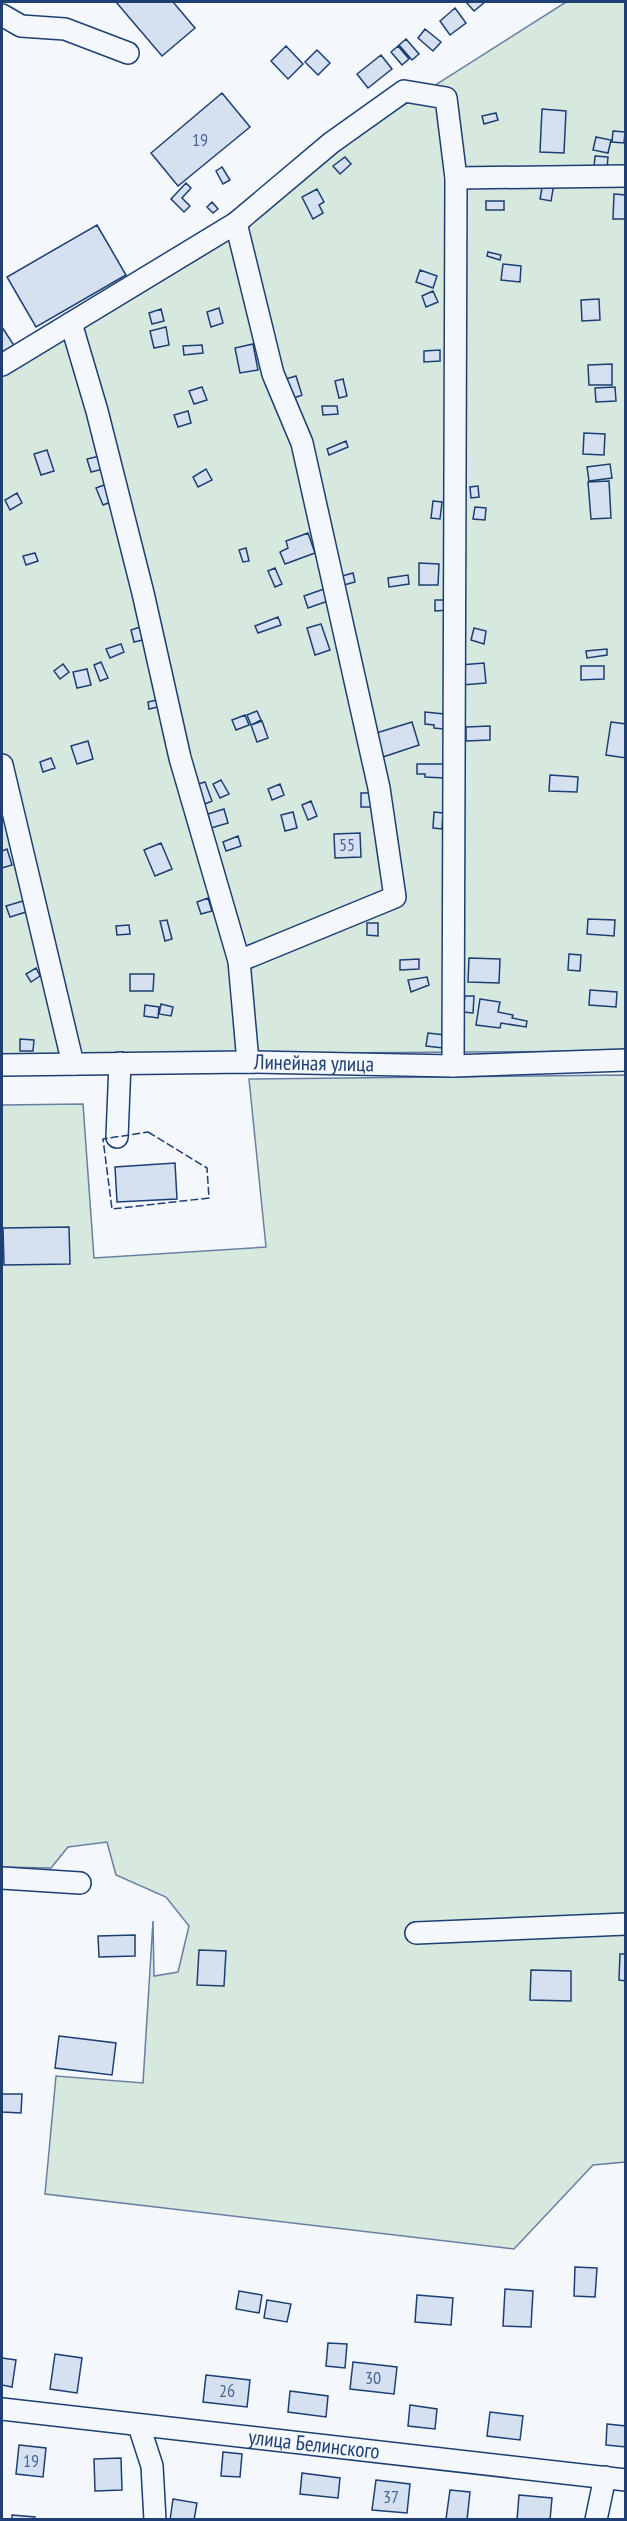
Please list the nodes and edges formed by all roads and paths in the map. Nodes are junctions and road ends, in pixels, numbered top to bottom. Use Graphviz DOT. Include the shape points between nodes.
graph roads {
  1 [pos="2,15"];
  2 [pos="128,53"];
  3 [pos="626,176"];
  4 [pos="456,178"];
  5 [pos="236,223"];
  6 [pos="70,323"];
  7 [pos="2,365"];
  8 [pos="2,765"];
  9 [pos="239,961"];
  10 [pos="626,1060"];
  11 [pos="248,1062"];
  12 [pos="120,1063"];
  13 [pos="73,1064"];
  14 [pos="2,1065"];
  15 [pos="453,1066"];
  16 [pos="117,1137"];
  17 [pos="2,1878"];
  18 [pos="80,1883"];
  19 [pos="626,1924"];
  20 [pos="416,1933"];
  21 [pos="2,2409"];
  22 [pos="2,2414"];
  23 [pos="139,2426"];
  24 [pos="615,2479"];
  25 [pos="155,2520"];
  26 [pos="596,2520"];
  1 -- 2 [label="street" via="21,26 65,28"];
  3 -- 4 [label="street"];
  4 -- 5 [label="street" via="446,98 404,91 330,143"];
  4 -- 15 [label="street"];
  5 -- 6 [label="street"];
  5 -- 9 [label="street" via="273,374 302,443 378,788 395,897"];
  6 -- 7 [label="street"];
  6 -- 9 [label="street" via="97,411 143,592 180,758"];
  8 -- 13 [label="street"];
  9 -- 11 [label="street"];
  10 -- 15 [label="street, Линейная улица"];
  11 -- 12 [label="street, Линейная улица"];
  11 -- 15 [label="street, Линейная улица"];
  12 -- 13 [label="street, Линейная улица"];
  12 -- 16 [label="street"];
  13 -- 14 [label="street, Линейная улица"];
  17 -- 18 [label="street"];
  19 -- 20 [label="street"];
  21 -- 22 [label="street"];
  21 -- 23 [label="street, улица Белинского"];
  23 -- 24 [label="street, улица Белинского"];
  23 -- 25 [label="street" via="152,2466"];
  24 -- 26 [label="street"];
}
